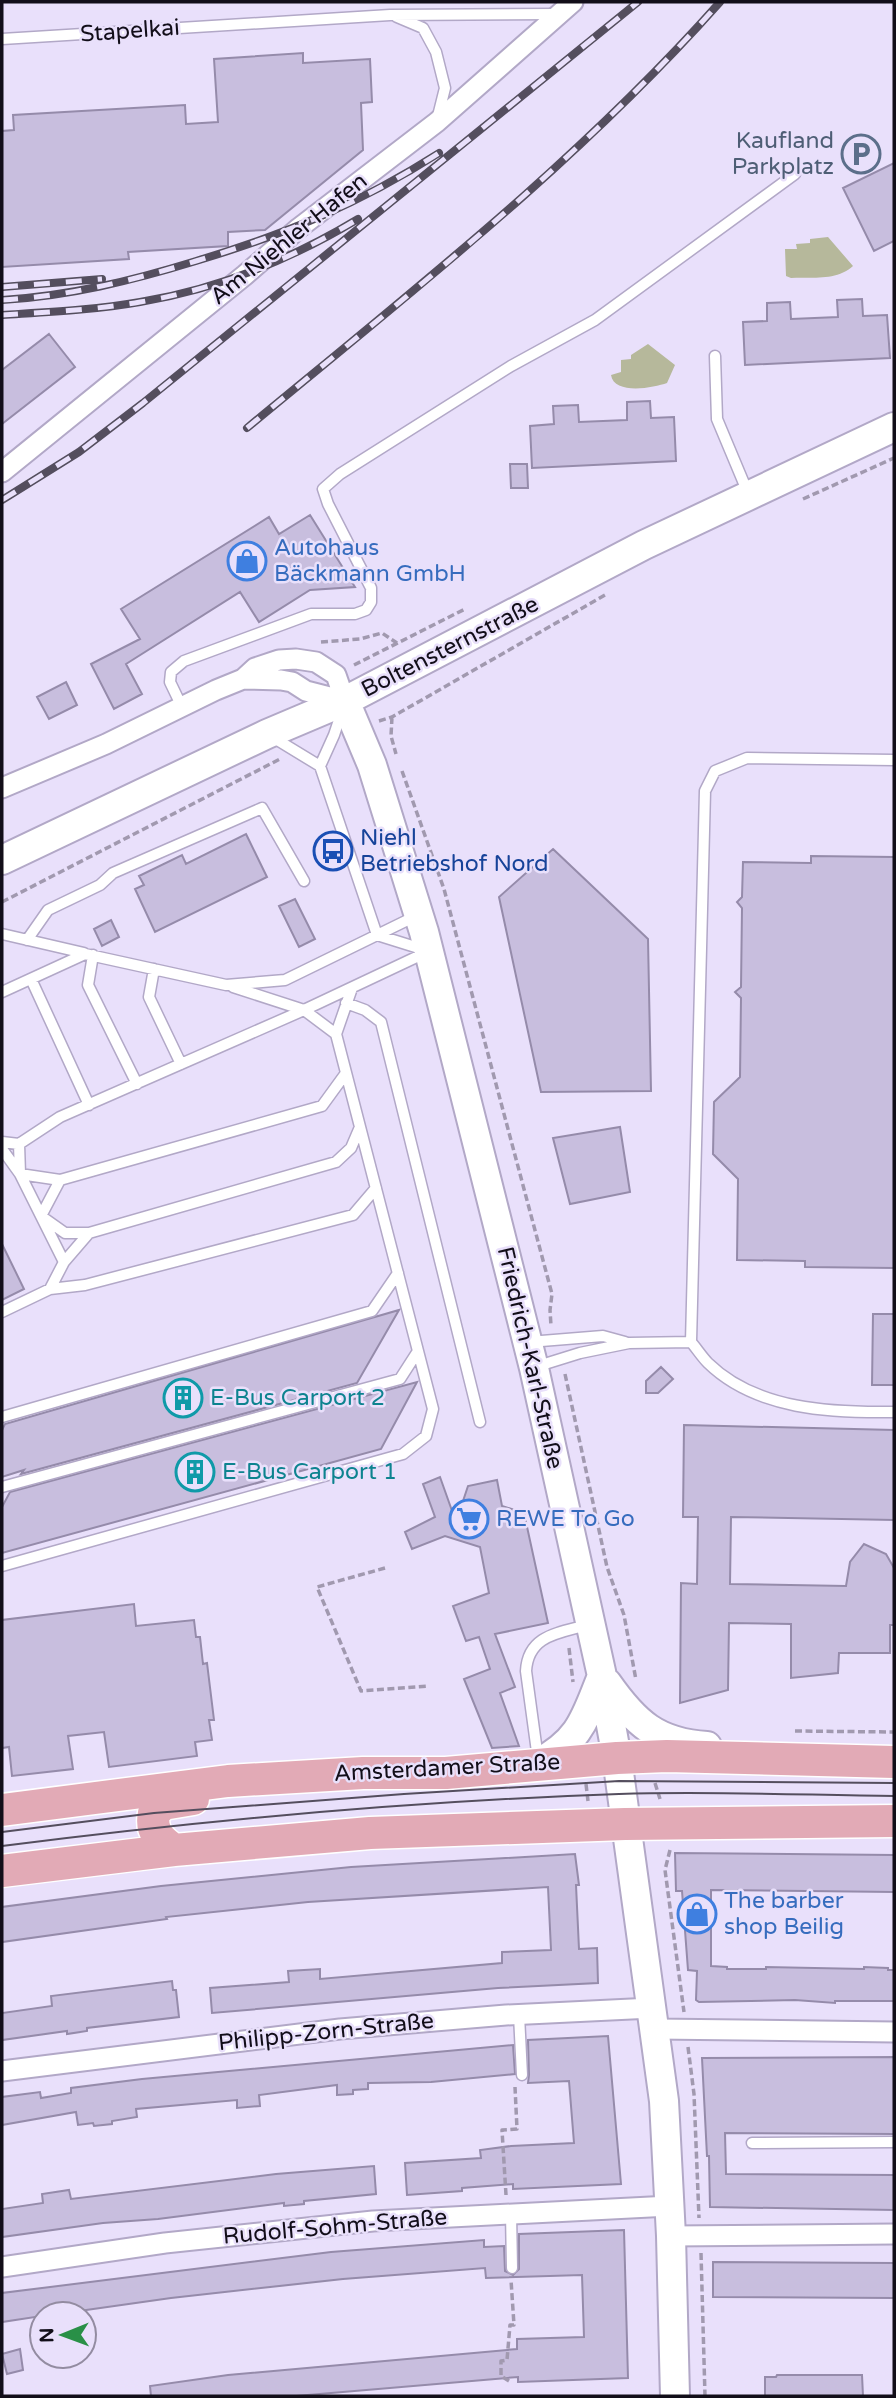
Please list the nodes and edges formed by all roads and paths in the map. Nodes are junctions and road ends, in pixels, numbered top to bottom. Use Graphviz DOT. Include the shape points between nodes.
graph roads {
  1 [pos="573,2"];
  2 [pos="556,14"];
  3 [pos="390,15"];
  4 [pos="2,39"];
  5 [pos="437,122"];
  6 [pos="795,174"];
  7 [pos="715,356"];
  8 [pos="894,427"];
  9 [pos="894,458"];
  10 [pos="2,472"];
  11 [pos="749,495"];
  12 [pos="793,504"];
  13 [pos="608,593"];
  14 [pos="397,642"];
  15 [pos="296,659"];
  16 [pos="243,679"];
  17 [pos="345,701"];
  18 [pos="182,707"];
  19 [pos="267,734"];
  20 [pos="894,760"];
  21 [pos="320,766"];
  22 [pos="245,778"];
  23 [pos="2,788"];
  24 [pos="2,860"];
  25 [pos="304,881"];
  26 [pos="2,902"];
  27 [pos="418,915"];
  28 [pos="2,934"];
  29 [pos="377,934"];
  30 [pos="27,940"];
  31 [pos="429,951"];
  32 [pos="89,954"];
  33 [pos="154,969"];
  34 [pos="31,979"];
  35 [pos="226,985"];
  36 [pos="352,988"];
  37 [pos="2,992"];
  38 [pos="346,1003"];
  39 [pos="304,1010"];
  40 [pos="336,1034"];
  41 [pos="181,1064"];
  42 [pos="346,1073"];
  43 [pos="137,1084"];
  44 [pos="89,1105"];
  45 [pos="360,1127"];
  46 [pos="2,1142"];
  47 [pos="19,1144"];
  48 [pos="2,1149"];
  49 [pos="20,1174"];
  50 [pos="60,1180"];
  51 [pos="376,1188"];
  52 [pos="41,1216"];
  53 [pos="89,1233"];
  54 [pos="64,1262"];
  55 [pos="398,1273"];
  56 [pos="50,1289"];
  57 [pos="2,1312"];
  58 [pos="691,1342"];
  59 [pos="629,1343"];
  60 [pos="539,1350"];
  61 [pos="418,1351"];
  62 [pos="561,1360"];
  63 [pos="894,1412"];
  64 [pos="2,1417"];
  65 [pos="480,1422"];
  66 [pos="2,1488"];
  67 [pos="2,1566"];
  68 [pos="384,1568"];
  69 [pos="579,1628"];
  70 [pos="602,1676"];
  71 [pos="429,1686"];
  72 [pos="573,1688"];
  73 [pos="636,1689"];
  74 [pos="649,1757"];
  75 [pos="617,1758"];
  76 [pos="777,1759"];
  77 [pos="894,1762"];
  78 [pos="538,1763"];
  79 [pos="228,1782"];
  80 [pos="586,1783"];
  81 [pos="589,1809"];
  82 [pos="2,1810"];
  83 [pos="894,1821"];
  84 [pos="670,1823"];
  85 [pos="625,1824"];
  86 [pos="174,1850"];
  87 [pos="2,1871"];
  88 [pos="513,2015"];
  89 [pos="654,2018"];
  90 [pos="894,2032"];
  91 [pos="2,2071"];
  92 [pos="522,2075"];
  93 [pos="894,2142"];
  94 [pos="752,2143"];
  95 [pos="670,2206"];
  96 [pos="504,2213"];
  97 [pos="894,2234"];
  98 [pos="671,2236"];
  99 [pos="2,2267"];
  100 [pos="512,2268"];
  101 [pos="674,2396"];
  1 -- 2 [label="street, Am Niehler Hafen"];
  2 -- 3 [label="lane, Stapelkai"];
  2 -- 5 [label="street, Am Niehler Hafen"];
  3 -- 4 [label="lane, Stapelkai"];
  3 -- 5 [label="lane" via="423,28 436,52 445,88"];
  5 -- 10 [label="street, Am Niehler Hafen" via="299,228"];
  6 -- 18 [label="lane" via="595,320 500,373 340,474 323,489 370,588 366,610 311,614 184,661 171,672 170,682"];
  7 -- 11 [label="lane" via="717,419"];
  8 -- 11 [label="main road, Boltensternstraße"];
  9 -- 12 [label="path"];
  11 -- 17 [label="main road, Boltensternstraße"];
  13 -- 60 [label="path" via="392,717 396,756 444,889 552,1294 550,1322"];
  14 -- 15 [label="path" via="382,633 306,643"];
  15 -- 16 [label="street" via="255,668"];
  15 -- 17 [label="street" via="316,662 336,675"];
  16 -- 17 [label="street" via="292,682 306,691"];
  16 -- 18 [label="street"];
  17 -- 19 [label="main road, Boltensternstraße"];
  17 -- 21 [label="lane"];
  17 -- 27 [label="main road, Friedrich-Karl-Straße" via="372,765"];
  18 -- 23 [label="street"];
  19 -- 21 [label="lane"];
  19 -- 24 [label="main road, Boltensternstraße"];
  20 -- 58 [label="lane" via="747,758 715,771 705,791"];
  21 -- 29 [label="lane"];
  22 -- 26 [label="path"];
  25 -- 30 [label="lane" via="262,808 113,873 100,885 48,910"];
  27 -- 29 [label="lane"];
  27 -- 31 [label="main road, Friedrich-Karl-Straße"];
  28 -- 30 [label="lane"];
  29 -- 31 [label="lane"];
  29 -- 35 [label="lane" via="285,980"];
  30 -- 32 [label="lane"];
  31 -- 36 [label="lane"];
  31 -- 60 [label="main road, Friedrich-Karl-Straße"];
  32 -- 33 [label="lane"];
  32 -- 34 [label="lane"];
  32 -- 43 [label="lane" via="88,985"];
  33 -- 35 [label="lane"];
  33 -- 41 [label="lane" via="149,997"];
  34 -- 37 [label="lane"];
  34 -- 44 [label="lane"];
  35 -- 39 [label="lane"];
  36 -- 38 [label="lane"];
  36 -- 39 [label="lane"];
  38 -- 40 [label="lane"];
  38 -- 65 [label="lane" via="381,1022"];
  39 -- 40 [label="lane"];
  39 -- 41 [label="lane"];
  40 -- 42 [label="lane"];
  41 -- 43 [label="lane"];
  42 -- 45 [label="lane"];
  42 -- 50 [label="lane" via="322,1106"];
  43 -- 44 [label="lane"];
  44 -- 47 [label="lane" via="60,1117"];
  45 -- 51 [label="lane"];
  45 -- 53 [label="lane" via="351,1148 336,1162"];
  46 -- 47 [label="lane"];
  47 -- 49 [label="lane"];
  48 -- 49 [label="lane"];
  49 -- 50 [label="lane"];
  49 -- 52 [label="lane"];
  50 -- 52 [label="lane"];
  51 -- 55 [label="lane"];
  51 -- 56 [label="lane" via="353,1215 85,1285"];
  52 -- 53 [label="lane" via="65,1233"];
  52 -- 54 [label="lane"];
  53 -- 54 [label="lane"];
  54 -- 56 [label="lane"];
  55 -- 61 [label="lane"];
  55 -- 64 [label="lane" via="372,1311"];
  56 -- 57 [label="lane"];
  58 -- 59 [label="lane"];
  58 -- 63 [label="lane" via="709,1364 739,1385 777,1402 853,1413"];
  59 -- 60 [label="lane" via="603,1336"];
  59 -- 62 [label="lane"];
  60 -- 62 [label="lane"];
  60 -- 69 [label="main road, Friedrich-Karl-Straße"];
  61 -- 66 [label="lane" via="400,1379"];
  61 -- 67 [label="lane" via="433,1409 426,1436 404,1454"];
  62 -- 73 [label="path" via="607,1567 624,1615"];
  68 -- 71 [label="path" via="317,1587 361,1691"];
  69 -- 70 [label="main road, Friedrich-Karl-Straße"];
  69 -- 72 [label="path"];
  69 -- 78 [label="lane" via="545,1637 527,1659"];
  70 -- 75 [label="main road, Friedrich-Karl-Straße"];
  70 -- 76 [label="main road" via="640,1724 671,1741 757,1748"];
  70 -- 78 [label="main road" via="580,1728 559,1752"];
  74 -- 75 [label="main road, Amsterdamer Straße"];
  74 -- 76 [label="main road, Amsterdamer Straße"];
  74 -- 84 [label="path"];
  75 -- 78 [label="main road, Amsterdamer Straße"];
  75 -- 85 [label="main road, Friedrich-Karl-Straße"];
  76 -- 77 [label="main road, Amsterdamer Straße"];
  78 -- 79 [label="main road, Amsterdamer Straße" via="446,1773"];
  79 -- 82 [label="main road, Amsterdamer Straße"];
  79 -- 86 [label="main road" via="208,1797 157,1808 153,1819 156,1836"];
  80 -- 81 [label="path"];
  83 -- 84 [label="main road"];
  84 -- 85 [label="main road"];
  85 -- 86 [label="main road" via="370,1833"];
  85 -- 89 [label="main road, Friedrich-Karl-Straße"];
  86 -- 87 [label="main road"];
  88 -- 89 [label="street, Philipp-Zorn-Straße"];
  88 -- 91 [label="street, Philipp-Zorn-Straße" via="340,2029"];
  88 -- 92 [label="lane"];
  89 -- 90 [label="street"];
  89 -- 95 [label="main road, Friedrich-Karl-Straße"];
  93 -- 94 [label="lane"];
  95 -- 96 [label="street, Rudolf-Sohm-Straße"];
  95 -- 98 [label="main road, Friedrich-Karl-Straße"];
  96 -- 99 [label="street, Rudolf-Sohm-Straße" via="255,2233"];
  96 -- 100 [label="lane"];
  97 -- 98 [label="street"];
  98 -- 101 [label="main road, Friedrich-Karl-Straße"];
}
